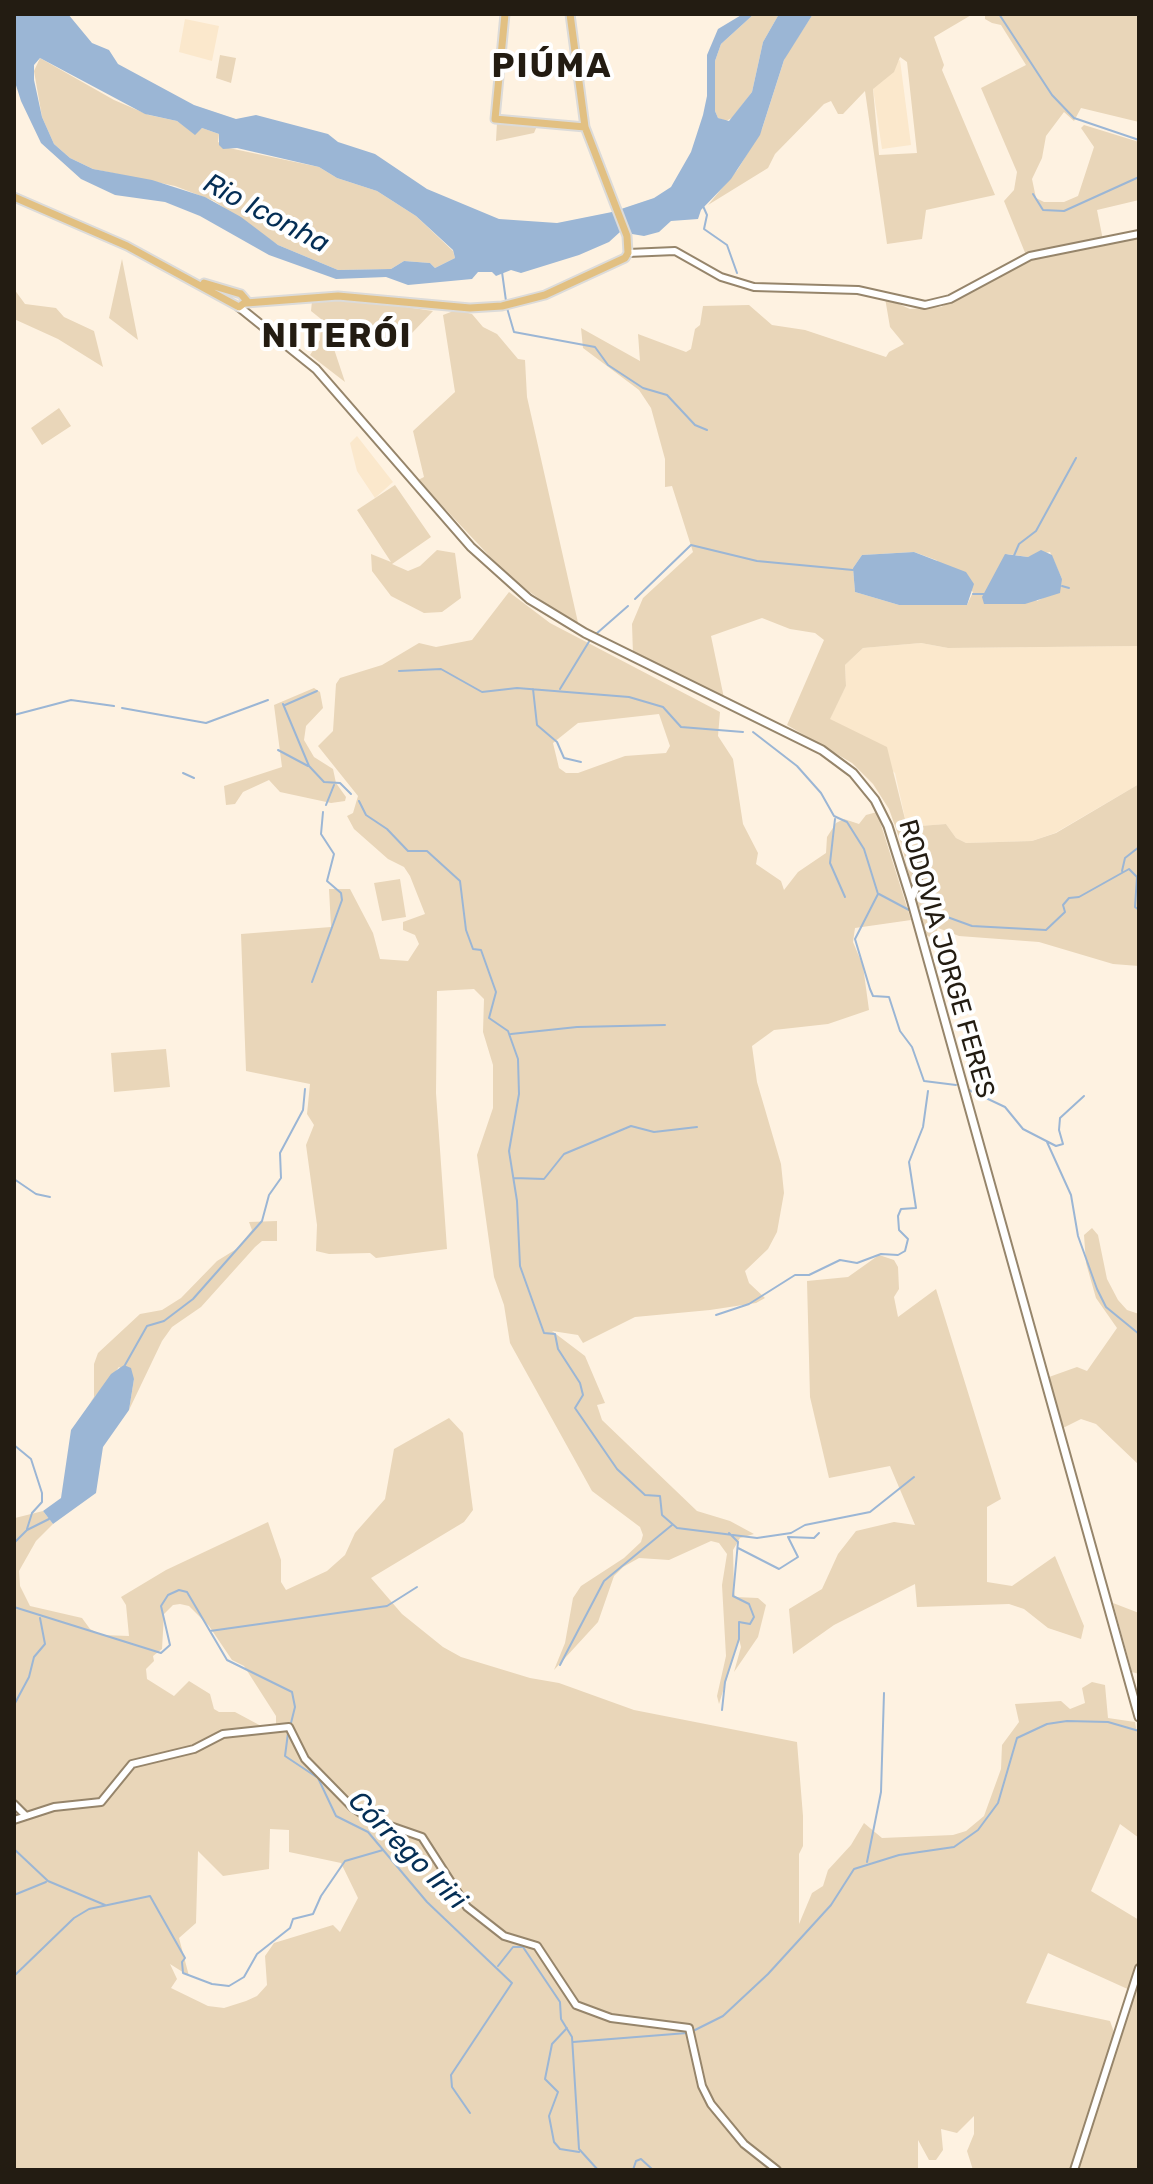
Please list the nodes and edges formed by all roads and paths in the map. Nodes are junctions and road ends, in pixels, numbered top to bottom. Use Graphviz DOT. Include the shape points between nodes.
graph roads {
  1 [pos="505,14"];
  2 [pos="570,14"];
  3 [pos="585,127"];
  4 [pos="14,197"];
  5 [pos="1139,234"];
  6 [pos="628,253"];
  7 [pos="197,281"];
  8 [pos="242,294"];
  9 [pos="274,300"];
  10 [pos="241,305"];
  11 [pos="919,866"];
  12 [pos="911,899"];
  13 [pos="1139,1717"];
  14 [pos="14,1804"];
  15 [pos="25,1815"];
  16 [pos="14,1820"];
  17 [pos="1139,1968"];
  18 [pos="777,2170"];
  19 [pos="1074,2170"];
  1 -- 3 [label="main road" via="495,119"];
  2 -- 3 [label="main road"];
  3 -- 6 [label="main road" via="627,236"];
  4 -- 7 [label="main road"];
  5 -- 6 [label="street" via="1030,256 950,299 925,305 858,290 754,287 721,277 675,251"];
  6 -- 9 [label="main road" via="545,295 502,306 449,307 354,297"];
  7 -- 8 [label="main road"];
  7 -- 10 [label="main road"];
  8 -- 9 [label="main road"];
  8 -- 10 [label="main road"];
  9 -- 10 [label="main road"];
  10 -- 12 [label="main road, RODOVIA JORGE FERES" via="316,369 471,547 529,599 585,633 822,750 853,773 882,813"];
  11 -- 12 [label="main road"];
  12 -- 13 [label="main road, RODOVIA JORGE FERES"];
  14 -- 15 [label="street"];
  15 -- 16 [label="street"];
  15 -- 18 [label="street" via="101,1802 132,1764 194,1749 223,1734 292,1729 305,1759 352,1807 422,1837 467,1907 504,1936 537,1946 576,2005 611,2018 689,2028 711,2104 744,2144"];
  17 -- 19 [label="street"];
}
